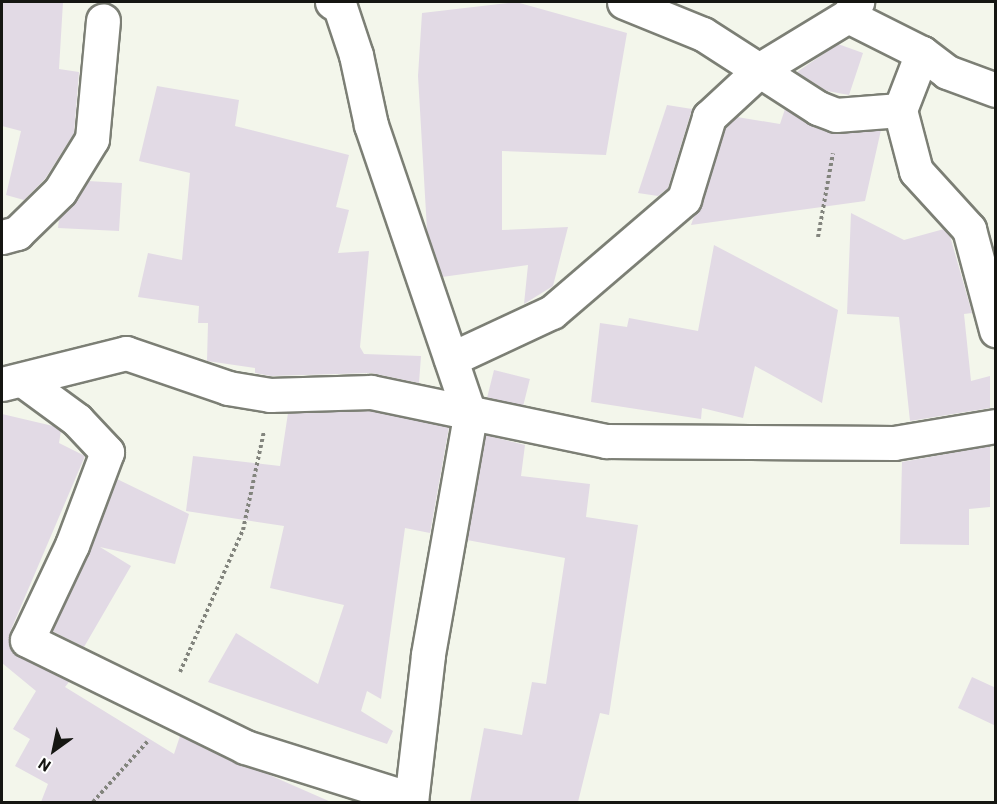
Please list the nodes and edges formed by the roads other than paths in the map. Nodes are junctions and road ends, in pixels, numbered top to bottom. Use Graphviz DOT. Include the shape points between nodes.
graph roads {
  1 [pos="624,2"];
  2 [pos="338,3"];
  3 [pos="852,9"];
  4 [pos="103,21"];
  5 [pos="922,53"];
  6 [pos="762,68"];
  7 [pos="996,90"];
  8 [pos="900,110"];
  9 [pos="2,237"];
  10 [pos="996,330"];
  11 [pos="451,359"];
  12 [pos="13,382"];
  13 [pos="470,416"];
  14 [pos="996,426"];
  15 [pos="411,801"];
  1 -- 6 [label="street" via="703,34"];
  2 -- 11 [label="street" via="371,125"];
  3 -- 5 [label="street"];
  3 -- 6 [label="street"];
  4 -- 9 [label="street" via="92,139 60,191 16,233"];
  5 -- 7 [label="street" via="946,72"];
  5 -- 8 [label="street"];
  6 -- 8 [label="street" via="800,99 836,115"];
  6 -- 11 [label="street" via="709,117 684,199 552,312"];
  8 -- 10 [label="street" via="916,171 969,229"];
  11 -- 13 [label="street"];
  12 -- 13 [label="street" via="126,353 228,388 270,395 371,392"];
  12 -- 15 [label="street" via="84,426 107,452 72,545 27,639 163,711 245,747"];
  13 -- 14 [label="street" via="606,441 694,444 894,443"];
  13 -- 15 [label="street" via="428,655"];
}
